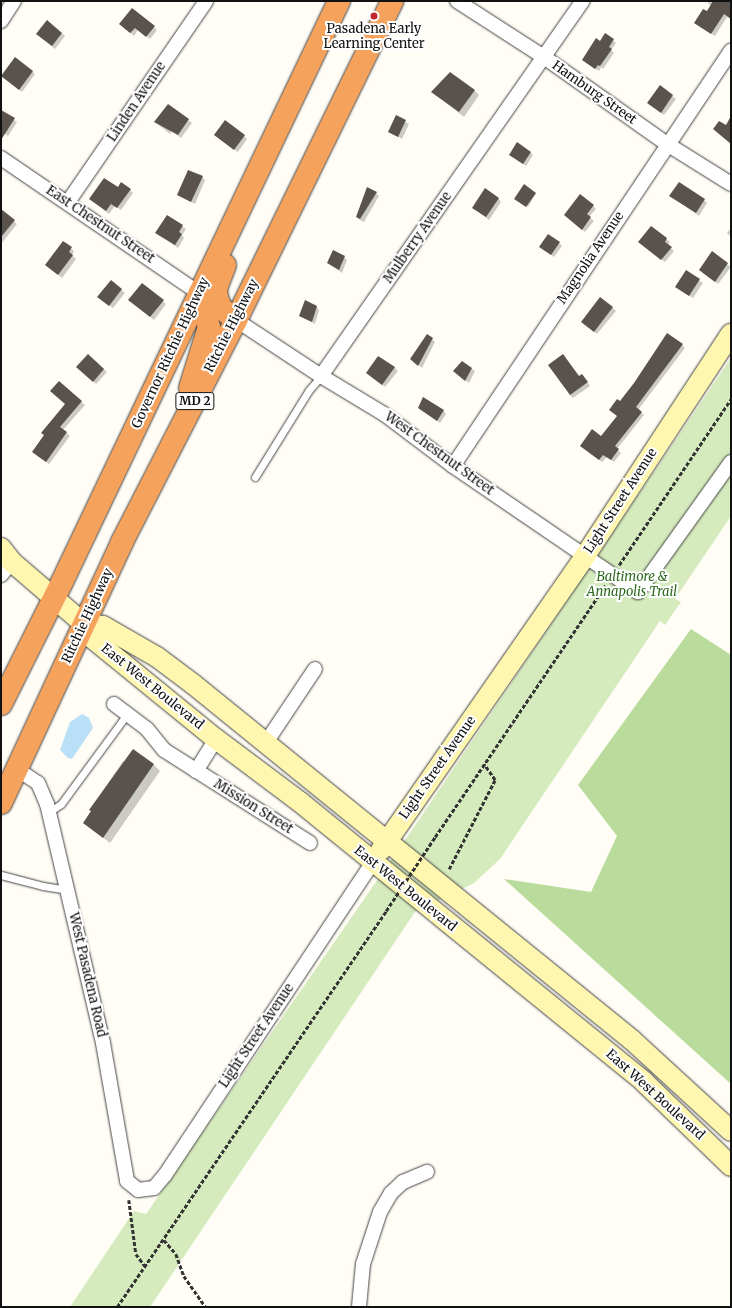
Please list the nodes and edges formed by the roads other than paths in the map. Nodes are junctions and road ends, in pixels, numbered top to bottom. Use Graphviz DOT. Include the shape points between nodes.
graph roads {
  1 [pos="14,1"];
  2 [pos="206,1"];
  3 [pos="340,1"];
  4 [pos="392,1"];
  5 [pos="457,1"];
  6 [pos="584,1"];
  7 [pos="1,21"];
  8 [pos="731,51"];
  9 [pos="544,57"];
  10 [pos="667,144"];
  11 [pos="1,158"];
  12 [pos="261,164"];
  13 [pos="731,184"];
  14 [pos="68,202"];
  15 [pos="199,293"];
  16 [pos="236,320"];
  17 [pos="731,334"];
  18 [pos="321,376"];
  19 [pos="172,444"];
  20 [pos="731,462"];
  21 [pos="453,466"];
  22 [pos="255,477"];
  23 [pos="585,556"];
  24 [pos="5,562"];
  25 [pos="53,598"];
  26 [pos="84,624"];
  27 [pos="315,669"];
  28 [pos="4,692"];
  29 [pos="114,704"];
  30 [pos="127,714"];
  31 [pos="216,739"];
  32 [pos="265,744"];
  33 [pos="17,770"];
  34 [pos="196,771"];
  35 [pos="1,803"];
  36 [pos="49,812"];
  37 [pos="387,840"];
  38 [pos="310,843"];
  39 [pos="372,863"];
  40 [pos="1,875"];
  41 [pos="67,890"];
  42 [pos="731,1131"];
  43 [pos="731,1166"];
  44 [pos="427,1172"];
  45 [pos="133,1186"];
  46 [pos="358,1307"];
  1 -- 7 [label="street"];
  2 -- 14 [label="street, Linden Avenue"];
  3 -- 12 [label="highway, Governor Ritchie Highway"];
  4 -- 16 [label="highway, Ritchie Highway / MD 2"];
  5 -- 9 [label="street, Hamburg Street"];
  6 -- 9 [label="street, Mulberry Avenue"];
  8 -- 10 [label="street, Magnolia Avenue"];
  9 -- 10 [label="street, Hamburg Street"];
  9 -- 18 [label="street, Mulberry Avenue"];
  10 -- 13 [label="street, Hamburg Street"];
  10 -- 21 [label="street, Magnolia Avenue"];
  11 -- 14 [label="street, East Chestnut Street"];
  12 -- 15 [label="highway, Governor Ritchie Highway"];
  12 -- 16 [label="highway" via="240,229 216,289 222,308"];
  14 -- 15 [label="street, East Chestnut Street"];
  15 -- 19 [label="highway" via="209,327"];
  15 -- 25 [label="highway, Governor Ritchie Highway"];
  16 -- 18 [label="street, West Chestnut Street"];
  16 -- 19 [label="highway, Ritchie Highway / MD 2"];
  17 -- 23 [label="main road, Light Street Avenue"];
  18 -- 21 [label="street, West Chestnut Street" via="384,414"];
  18 -- 22 [label="lane, Mulberry Avenue" via="309,390"];
  19 -- 26 [label="highway, Ritchie Highway / MD 2"];
  20 -- 23 [label="street, West Chestnut Street" via="638,592"];
  21 -- 23 [label="street, West Chestnut Street"];
  23 -- 37 [label="main road, Light Street Avenue"];
  24 -- 25 [label="main road"];
  25 -- 26 [label="main road"];
  25 -- 28 [label="highway, Governor Ritchie Highway"];
  26 -- 31 [label="main road, East West Boulevard" via="92,638"];
  26 -- 32 [label="main road, East West Boulevard" via="103,626 157,657"];
  26 -- 33 [label="highway, Ritchie Highway / MD 2"];
  27 -- 32 [label="street"];
  29 -- 30 [label="street, Mission Street"];
  30 -- 34 [label="street, Mission Street" via="147,729 164,750"];
  30 -- 36 [label="lane" via="61,804"];
  31 -- 34 [label="street"];
  31 -- 39 [label="main road, East West Boulevard" via="300,802"];
  32 -- 37 [label="main road, East West Boulevard"];
  33 -- 35 [label="highway, Ritchie Highway / MD 2"];
  33 -- 36 [label="street, West Pasadena Road" via="38,783"];
  34 -- 38 [label="street, Mission Street"];
  36 -- 41 [label="street, West Pasadena Road"];
  37 -- 39 [label="main road, Light Street Avenue"];
  37 -- 42 [label="main road, East West Boulevard" via="632,1040"];
  39 -- 43 [label="main road, East West Boulevard" via="644,1082"];
  39 -- 45 [label="street, Light Street Avenue" via="165,1175 154,1188"];
  40 -- 41 [label="lane"];
  41 -- 45 [label="street, West Pasadena Road" via="103,1042"];
  44 -- 46 [label="street" via="403,1182 391,1193 380,1212 363,1264"];
}
